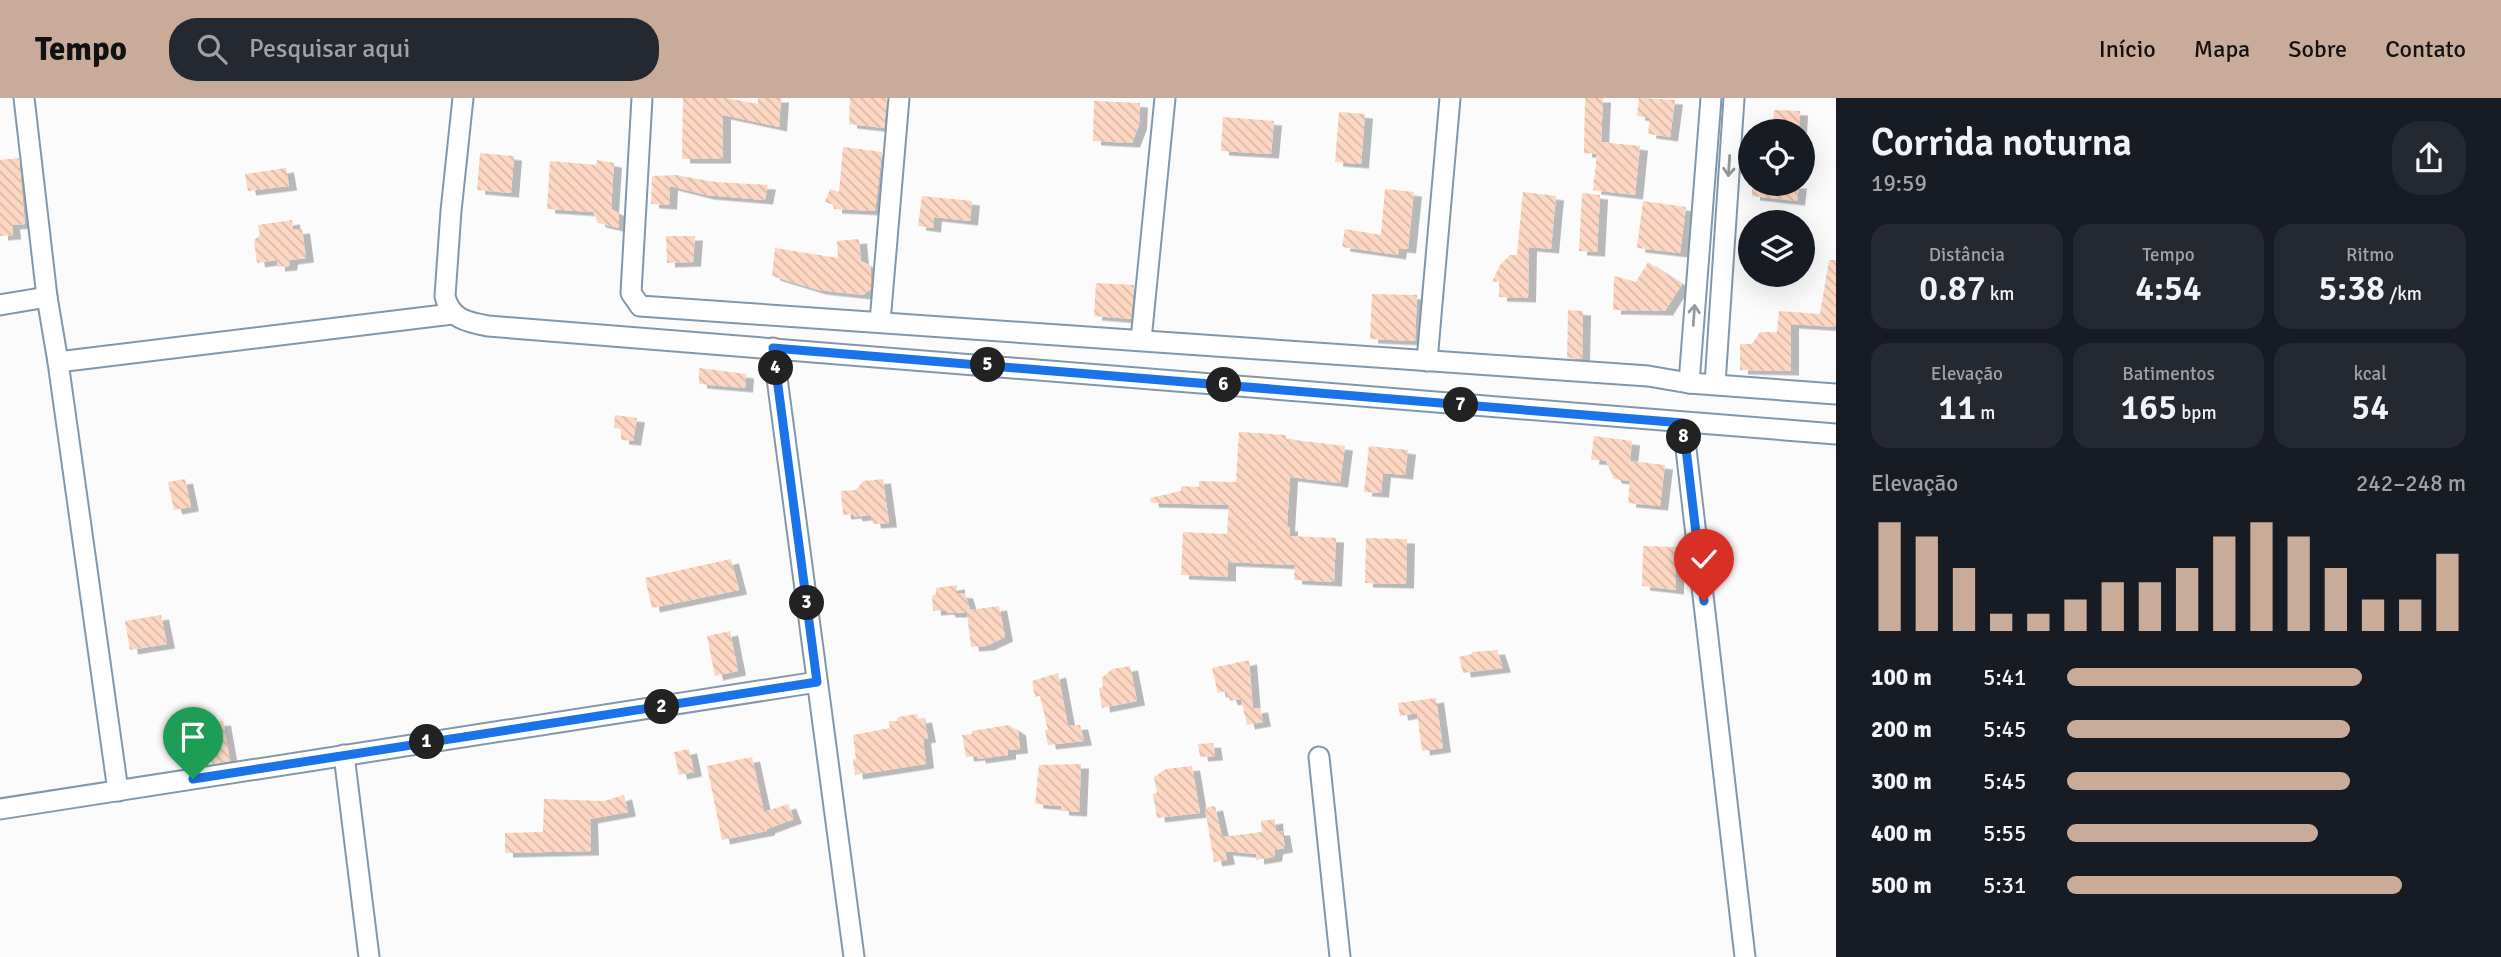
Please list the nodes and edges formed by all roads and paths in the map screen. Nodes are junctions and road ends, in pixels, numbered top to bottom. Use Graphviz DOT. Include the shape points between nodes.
graph roads {
  1 [pos="24,98"];
  2 [pos="463,98"];
  3 [pos="642,98"];
  4 [pos="899,98"];
  5 [pos="1165,98"];
  6 [pos="1450,98"];
  7 [pos="1711,98"];
  8 [pos="1734,98"];
  9 [pos="47,297"];
  10 [pos="0,305"];
  11 [pos="452,314"];
  12 [pos="880,322"];
  13 [pos="1141,340"];
  14 [pos="773,348"];
  15 [pos="1427,361"];
  16 [pos="58,362"];
  17 [pos="1689,383"];
  18 [pos="1715,384"];
  19 [pos="1836,394"];
  20 [pos="1683,423"];
  21 [pos="1836,434"];
  22 [pos="817,682"];
  23 [pos="344,755"];
  24 [pos="1319,757"];
  25 [pos="118,791"];
  26 [pos="0,809"];
  27 [pos="369,957"];
  28 [pos="854,957"];
  29 [pos="1340,957"];
  30 [pos="1745,957"];
  1 -- 9 [label="street"];
  2 -- 11 [label="street" via="445,281"];
  3 -- 12 [label="street" via="631,293 640,306"];
  4 -- 12 [label="street"];
  5 -- 13 [label="street"];
  6 -- 15 [label="street"];
  17 -- 7 [label="street, one-way"];
  8 -- 18 [label="street, one-way"];
  9 -- 10 [label="street"];
  9 -- 16 [label="street"];
  11 -- 14 [label="street" via="464,322 488,326"];
  11 -- 16 [label="street"];
  12 -- 13 [label="street"];
  13 -- 15 [label="street"];
  14 -- 20 [label="street"];
  14 -- 22 [label="street"];
  15 -- 17 [label="street" via="1648,376"];
  16 -- 25 [label="street"];
  17 -- 18 [label="street"];
  18 -- 19 [label="street"];
  20 -- 21 [label="street"];
  20 -- 30 [label="street"];
  22 -- 23 [label="street"];
  22 -- 28 [label="street"];
  23 -- 25 [label="street"];
  23 -- 27 [label="street"];
  24 -- 29 [label="street"];
  25 -- 26 [label="street"];
}
